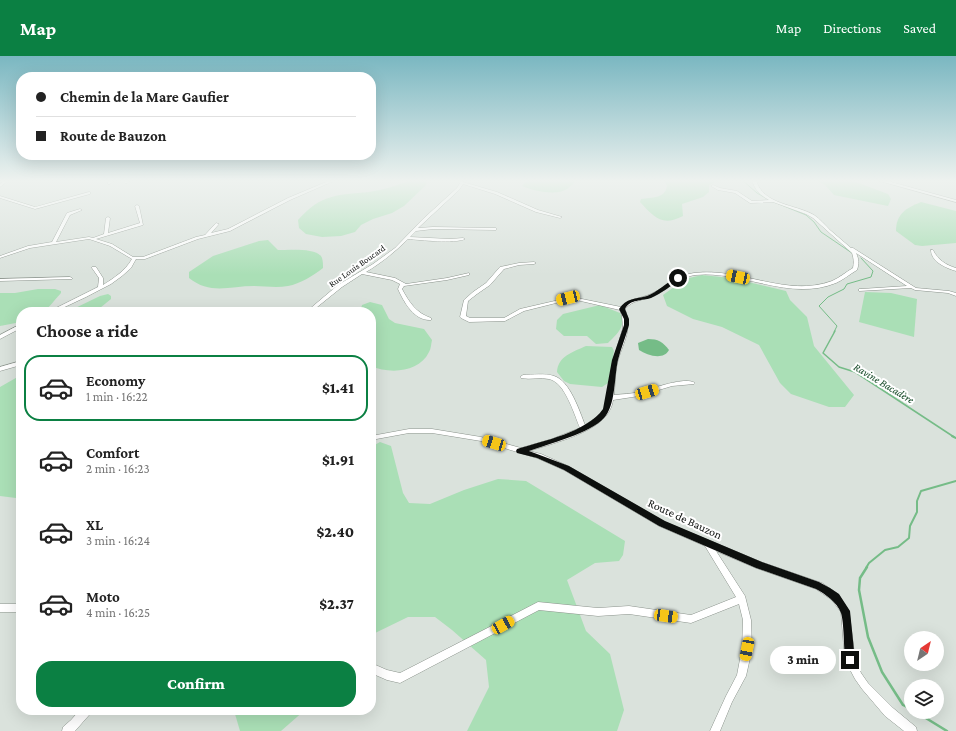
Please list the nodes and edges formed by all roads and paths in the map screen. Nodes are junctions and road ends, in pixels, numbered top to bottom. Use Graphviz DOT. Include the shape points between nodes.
graph roads {
  1 [pos="76,212"];
  2 [pos="139,212"];
  3 [pos="265,212"];
  4 [pos="434,212"];
  5 [pos="539,212"];
  6 [pos="800,212"];
  7 [pos="560,217"];
  8 [pos="108,218"];
  9 [pos="217,224"];
  10 [pos="495,229"];
  11 [pos="414,230"];
  12 [pos="106,234"];
  13 [pos="206,236"];
  14 [pos="95,238"];
  15 [pos="406,238"];
  16 [pos="463,239"];
  17 [pos="54,242"];
  18 [pos="851,249"];
  19 [pos="932,251"];
  20 [pos="0,257"];
  21 [pos="134,259"];
  22 [pos="534,263"];
  23 [pos="94,268"];
  24 [pos="956,270"];
  25 [pos="362,273"];
  26 [pos="467,274"];
  27 [pos="70,278"];
  28 [pos="0,280"];
  29 [pos="402,284"];
  30 [pos="100,287"];
  31 [pos="911,287"];
  32 [pos="862,290"];
  33 [pos="956,295"];
  34 [pos="60,307"];
  35 [pos="314,307"];
  36 [pos="622,309"];
  37 [pos="429,319"];
  38 [pos="16,329"];
  39 [pos="0,337"];
  40 [pos="16,364"];
  41 [pos="0,369"];
  42 [pos="523,377"];
  43 [pos="692,383"];
  44 [pos="610,398"];
  45 [pos="583,428"];
  46 [pos="376,437"];
  47 [pos="520,451"];
  48 [pos="708,544"];
  49 [pos="742,599"];
  50 [pos="0,608"];
  51 [pos="16,608"];
  52 [pos="376,670"];
  53 [pos="82,715"];
  54 [pos="67,731"];
  55 [pos="715,731"];
  56 [pos="912,731"];
  1 -- 17 [label="street" via="68,214"];
  2 -- 12 [label="street" via="142,224"];
  3 -- 13 [label="street" via="229,230"];
  4 -- 11 [label="street, Rue Louis Boucard"];
  5 -- 7 [label="street"];
  6 -- 18 [label="street" via="814,217"];
  8 -- 12 [label="street"];
  9 -- 13 [label="street"];
  10 -- 11 [label="street"];
  11 -- 15 [label="street, Rue Louis Boucard"];
  12 -- 14 [label="street"];
  13 -- 21 [label="street" via="147,258"];
  14 -- 17 [label="street"];
  14 -- 21 [label="street"];
  15 -- 16 [label="street"];
  15 -- 25 [label="street, Rue Louis Boucard" via="396,249"];
  17 -- 20 [label="street"];
  18 -- 31 [label="street"];
  18 -- 36 [label="street" via="856,260 854,269 833,283 819,287 794,288 715,273 694,274 681,277 649,296 632,300"];
  19 -- 24 [label="street" via="946,266"];
  21 -- 30 [label="street" via="123,274"];
  22 -- 36 [label="street" via="502,268 466,301 463,317 469,320 505,319 522,310 572,298"];
  23 -- 30 [label="street" via="101,278"];
  25 -- 29 [label="street" via="393,279"];
  25 -- 35 [label="street, Rue Louis Boucard" via="340,286"];
  26 -- 29 [label="street" via="409,285"];
  27 -- 28 [label="street"];
  29 -- 37 [label="street" via="400,289 410,307 422,317"];
  30 -- 34 [label="street"];
  31 -- 32 [label="street"];
  31 -- 33 [label="street"];
  36 -- 44 [label="street" via="627,325 615,360"];
  38 -- 39 [label="street"];
  40 -- 41 [label="street"];
  42 -- 45 [label="street" via="553,377 560,382 566,388"];
  43 -- 44 [label="street" via="672,384 639,394"];
  44 -- 45 [label="street" via="607,410 601,417"];
  45 -- 47 [label="street"];
  46 -- 47 [label="street, Route de Bauzon" via="409,431 432,431 481,440"];
  47 -- 48 [label="street, Route de Bauzon" via="566,468 662,524"];
  48 -- 49 [label="street"];
  48 -- 56 [label="street, Route de Bauzon" via="819,586 835,597 845,611 850,660 858,676 889,712"];
  49 -- 52 [label="street" via="691,619 629,610 598,612 538,606 400,678"];
  49 -- 55 [label="street" via="747,620 747,649 741,676"];
  50 -- 51 [label="street"];
  53 -- 54 [label="street"];
}
